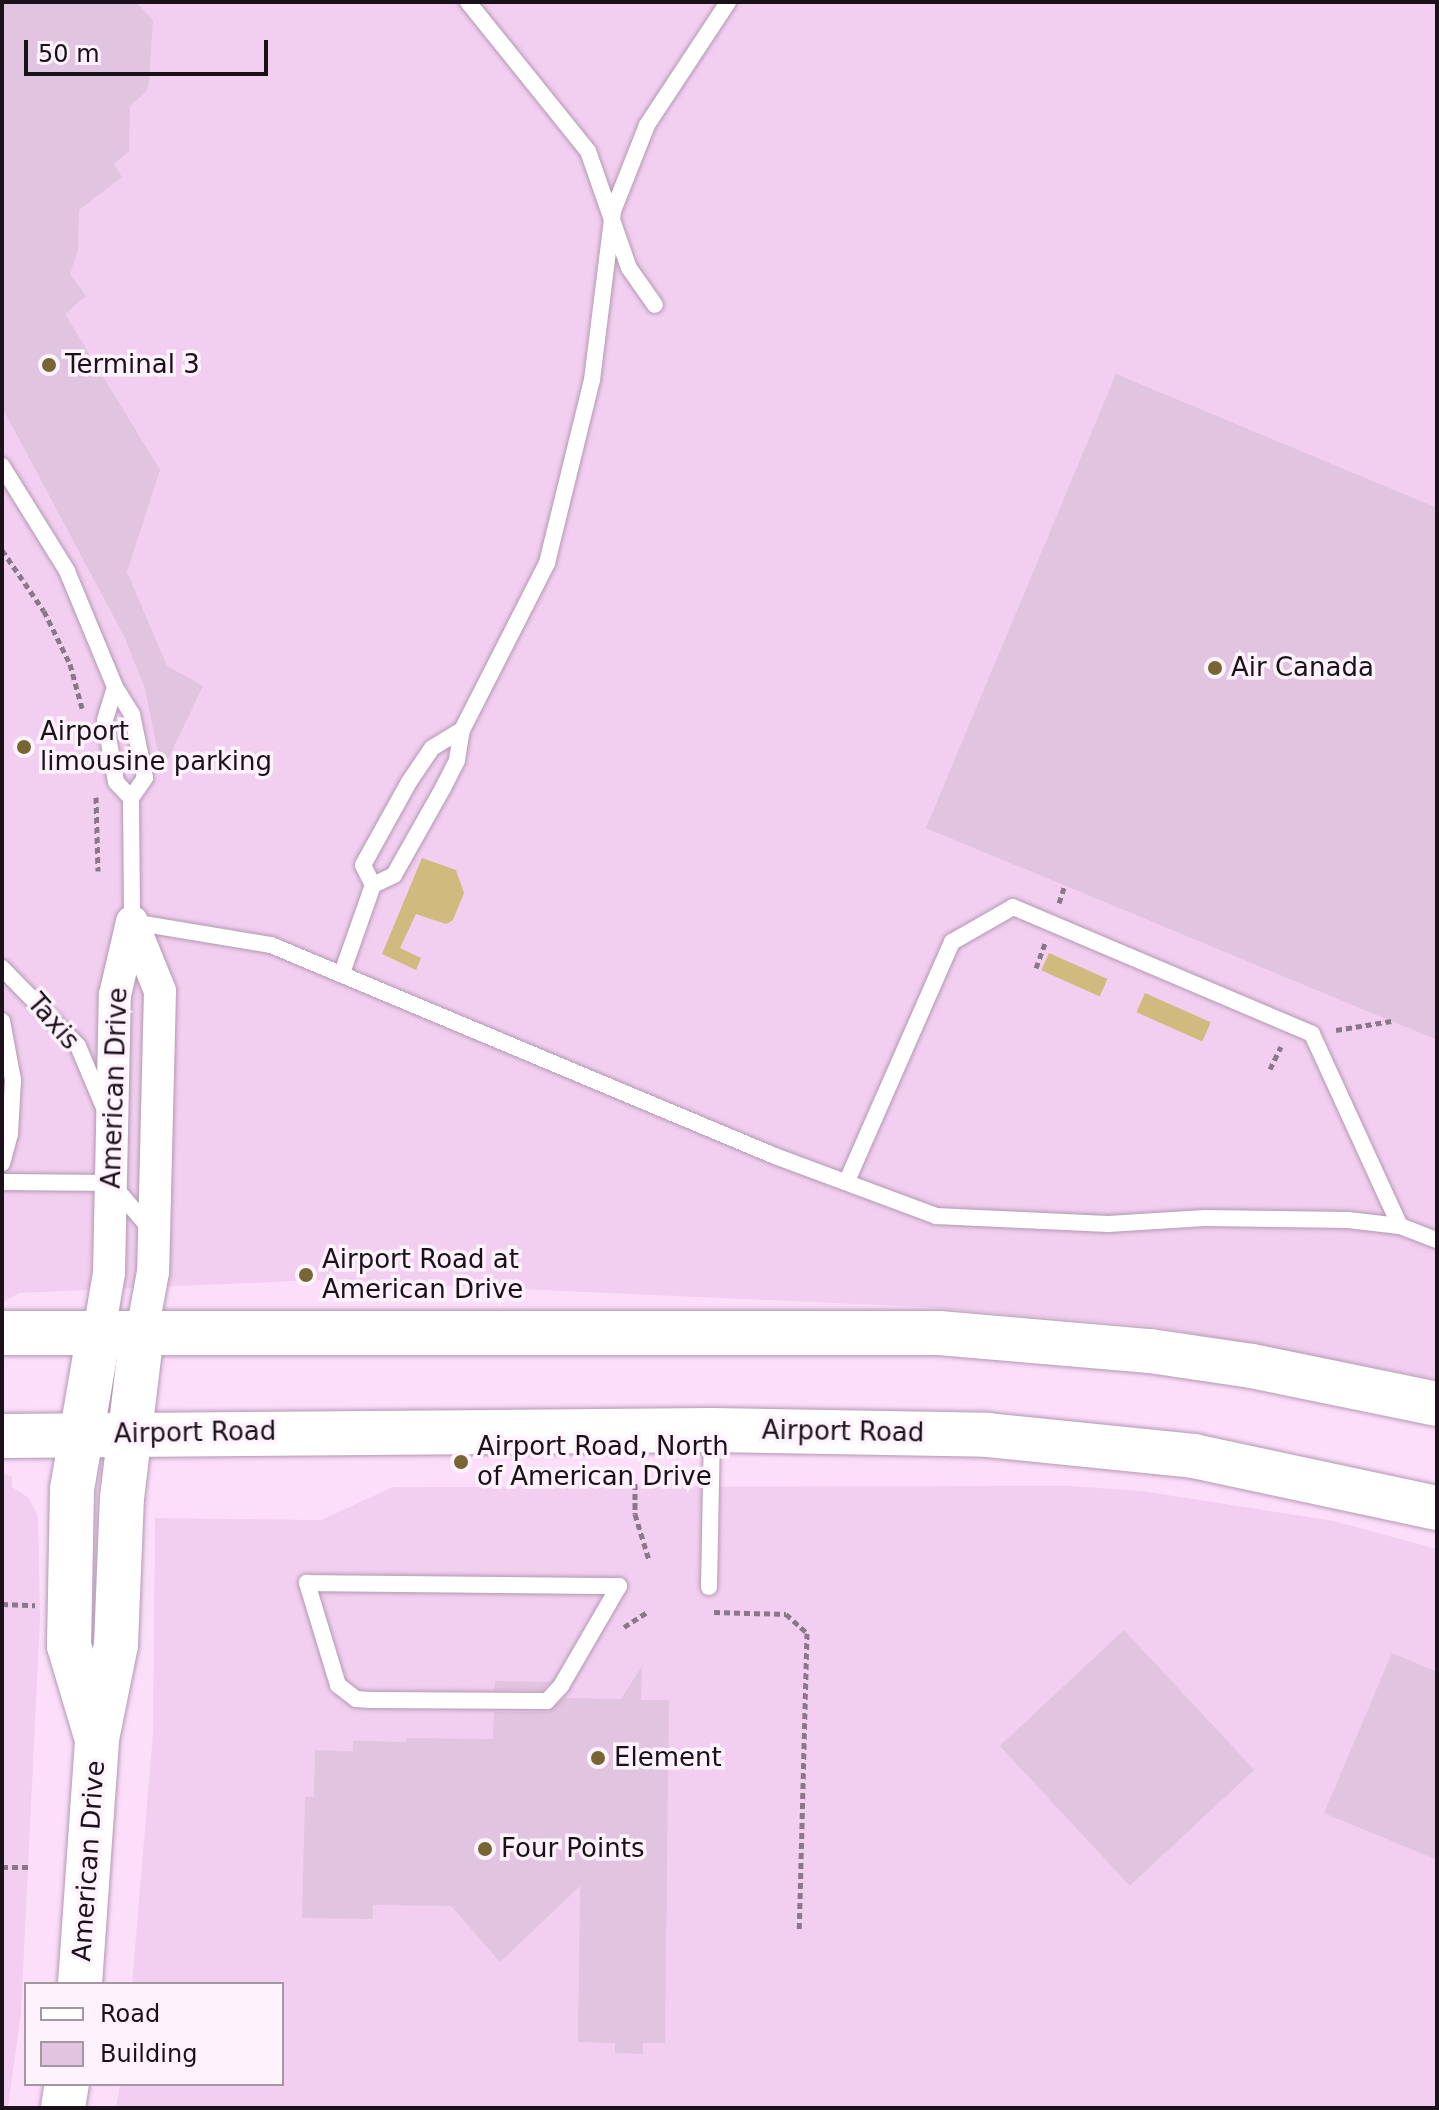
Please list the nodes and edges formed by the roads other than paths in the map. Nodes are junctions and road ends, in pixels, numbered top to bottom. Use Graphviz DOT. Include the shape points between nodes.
graph roads {
  1 [pos="468,2"];
  2 [pos="728,2"];
  3 [pos="613,211"];
  4 [pos="655,305"];
  5 [pos="2,466"];
  6 [pos="115,687"];
  7 [pos="462,730"];
  8 [pos="131,798"];
  9 [pos="373,885"];
  10 [pos="132,922"];
  11 [pos="2,968"];
  12 [pos="342,973"];
  13 [pos="2,1021"];
  14 [pos="112,1128"];
  15 [pos="2,1163"];
  16 [pos="847,1181"];
  17 [pos="2,1182"];
  18 [pos="111,1183"];
  19 [pos="1400,1226"];
  20 [pos="153,1233"];
  21 [pos="1437,1240"];
  22 [pos="99,1332"];
  23 [pos="142,1332"];
  24 [pos="2,1333"];
  25 [pos="1437,1404"];
  26 [pos="712,1430"];
  27 [pos="129,1434"];
  28 [pos="81,1435"];
  29 [pos="2,1436"];
  30 [pos="1437,1508"];
  31 [pos="619,1586"];
  32 [pos="709,1587"];
  33 [pos="97,1739"];
  34 [pos="80,1982"];
  35 [pos="67,2086"];
  36 [pos="63,2108"];
  1 -- 3 [label="lane" via="588,151"];
  2 -- 3 [label="lane" via="647,125"];
  3 -- 4 [label="lane" via="629,268"];
  3 -- 7 [label="lane" via="592,380 547,563"];
  5 -- 6 [label="lane" via="67,571"];
  6 -- 8 [label="lane" via="105,720 116,782"];
  6 -- 8 [label="lane" via="132,714 145,778"];
  7 -- 9 [label="lane" via="457,760 394,875"];
  7 -- 9 [label="lane" via="432,748 402,795 363,865"];
  8 -- 10 [label="lane"];
  9 -- 12 [label="lane"];
  10 -- 12 [label="lane" via="271,945"];
  10 -- 14 [label="street, American Drive" via="115,995"];
  10 -- 20 [label="street, American Drive" via="160,991"];
  11 -- 14 [label="lane, Taxis" via="78,1046"];
  12 -- 16 [label="lane"];
  13 -- 15 [label="lane, Taxis" via="13,1080 10,1134"];
  14 -- 18 [label="street, American Drive"];
  16 -- 19 [label="lane" via="936,1216 1108,1224 1205,1218 1348,1220"];
  16 -- 19 [label="lane" via="952,942 1013,907 1312,1034"];
  17 -- 18 [label="lane"];
  18 -- 20 [label="lane"];
  18 -- 22 [label="street, American Drive" via="109,1273"];
  19 -- 21 [label="lane"];
  20 -- 23 [label="street, American Drive"];
  22 -- 23 [label="main road"];
  22 -- 24 [label="main road"];
  22 -- 28 [label="main road, American Drive"];
  23 -- 25 [label="main road" via="968,1335 1252,1366"];
  23 -- 27 [label="main road, American Drive"];
  26 -- 27 [label="main road, Airport Road"];
  26 -- 30 [label="main road, Airport Road" via="918,1432 1102,1444 1275,1470"];
  26 -- 32 [label="lane"];
  27 -- 28 [label="main road, Airport Road"];
  27 -- 33 [label="main road, American Drive" via="116,1645"];
  28 -- 29 [label="main road, Airport Road"];
  28 -- 33 [label="main road, American Drive" via="72,1489 69,1646"];
  31 -- 31 [label="lane" via="547,1701 371,1700 356,1699 338,1685 307,1583"];
  33 -- 34 [label="main road, American Drive"];
  35 -- 36 [label="main road"];
}
